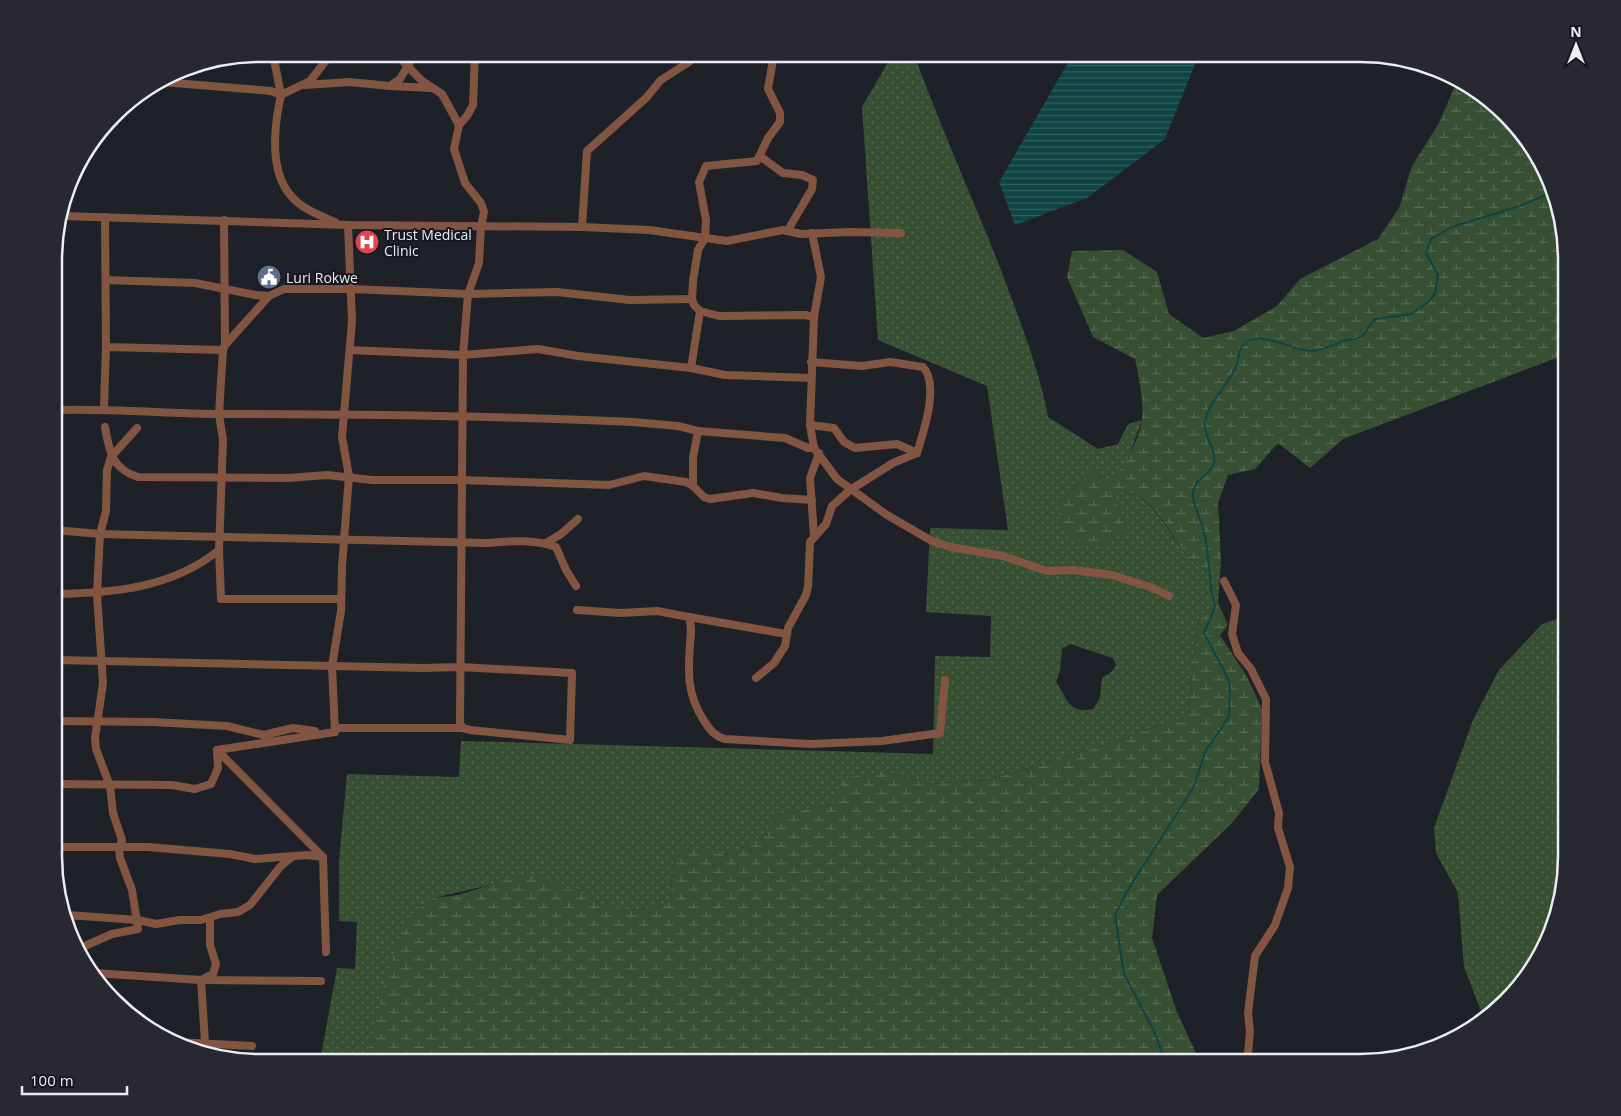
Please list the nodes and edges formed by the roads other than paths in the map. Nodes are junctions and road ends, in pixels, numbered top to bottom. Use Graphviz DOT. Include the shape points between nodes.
graph roads {
  1 [pos="275,62"];
  2 [pos="325,62"];
  3 [pos="403,62"];
  4 [pos="411,62"];
  5 [pos="475,62"];
  6 [pos="689,62"];
  7 [pos="773,62"];
  8 [pos="408,68"];
  9 [pos="173,83"];
  10 [pos="303,85"];
  11 [pos="390,86"];
  12 [pos="432,88"];
  13 [pos="281,95"];
  14 [pos="459,125"];
  15 [pos="760,157"];
  16 [pos="67,216"];
  17 [pos="105,217"];
  18 [pos="224,220"];
  19 [pos="339,224"];
  20 [pos="348,225"];
  21 [pos="480,226"];
  22 [pos="582,227"];
  23 [pos="788,230"];
  24 [pos="812,233"];
  25 [pos="901,233"];
  26 [pos="687,235"];
  27 [pos="705,238"];
  28 [pos="698,250"];
  29 [pos="106,280"];
  30 [pos="225,289"];
  31 [pos="352,289"];
  32 [pos="468,294"];
  33 [pos="268,296"];
  34 [pos="692,299"];
  35 [pos="700,311"];
  36 [pos="814,317"];
  37 [pos="106,347"];
  38 [pos="224,348"];
  39 [pos="350,350"];
  40 [pos="463,356"];
  41 [pos="811,362"];
  42 [pos="691,368"];
  43 [pos="811,378"];
  44 [pos="104,408"];
  45 [pos="62,410"];
  46 [pos="343,413"];
  47 [pos="219,414"];
  48 [pos="462,418"];
  49 [pos="810,425"];
  50 [pos="105,427"];
  51 [pos="137,428"];
  52 [pos="698,431"];
  53 [pos="817,451"];
  54 [pos="917,453"];
  55 [pos="111,457"];
  56 [pos="223,476"];
  57 [pos="349,476"];
  58 [pos="462,480"];
  59 [pos="693,486"];
  60 [pos="850,490"];
  61 [pos="812,500"];
  62 [pos="578,519"];
  63 [pos="62,531"];
  64 [pos="100,534"];
  65 [pos="220,536"];
  66 [pos="814,536"];
  67 [pos="344,540"];
  68 [pos="462,541"];
  69 [pos="546,543"];
  70 [pos="219,550"];
  71 [pos="1224,581"];
  72 [pos="576,586"];
  73 [pos="62,594"];
  74 [pos="96,594"];
  75 [pos="1169,596"];
  76 [pos="340,600"];
  77 [pos="577,610"];
  78 [pos="689,617"];
  79 [pos="786,634"];
  80 [pos="62,660"];
  81 [pos="101,661"];
  82 [pos="332,666"];
  83 [pos="460,667"];
  84 [pos="756,678"];
  85 [pos="945,680"];
  86 [pos="62,721"];
  87 [pos="98,721"];
  88 [pos="462,728"];
  89 [pos="335,730"];
  90 [pos="217,750"];
  91 [pos="62,784"];
  92 [pos="110,786"];
  93 [pos="62,847"];
  94 [pos="119,849"];
  95 [pos="292,857"];
  96 [pos="323,857"];
  97 [pos="72,915"];
  98 [pos="210,918"];
  99 [pos="138,920"];
  100 [pos="85,946"];
  101 [pos="326,952"];
  102 [pos="101,973"];
  103 [pos="201,980"];
  104 [pos="321,981"];
  105 [pos="195,1042"];
  106 [pos="205,1042"];
  107 [pos="252,1046"];
  108 [pos="1248,1054"];
  1 -- 13 [label="street"];
  2 -- 10 [label="street"];
  3 -- 8 [label="street"];
  4 -- 8 [label="street"];
  5 -- 14 [label="street" via="473,105"];
  6 -- 22 [label="street" via="661,80 646,98 587,151"];
  7 -- 15 [label="street" via="768,89 780,113 780,122"];
  8 -- 11 [label="street"];
  8 -- 12 [label="street"];
  9 -- 13 [label="street" via="271,91"];
  10 -- 11 [label="street" via="349,82"];
  10 -- 13 [label="street"];
  11 -- 12 [label="street"];
  12 -- 14 [label="street" via="446,99"];
  13 -- 19 [label="street" via="276,120 278,172 295,201"];
  14 -- 21 [label="street" via="454,149 465,183 481,203 484,212"];
  15 -- 23 [label="street" via="783,173 813,180 812,189"];
  15 -- 27 [label="street" via="750,163 718,164 703,169 699,182 706,220"];
  16 -- 17 [label="street"];
  17 -- 18 [label="street"];
  17 -- 29 [label="street"];
  18 -- 19 [label="street"];
  18 -- 30 [label="street"];
  19 -- 20 [label="street"];
  20 -- 21 [label="street"];
  20 -- 31 [label="street"];
  21 -- 22 [label="street"];
  21 -- 32 [label="street" via="479,263"];
  22 -- 26 [label="street"];
  23 -- 24 [label="street"];
  23 -- 27 [label="street" via="727,241"];
  24 -- 25 [label="street"];
  24 -- 36 [label="street" via="820,278"];
  26 -- 27 [label="street"];
  26 -- 28 [label="street"];
  27 -- 28 [label="street"];
  28 -- 34 [label="street"];
  29 -- 30 [label="street" via="188,282"];
  29 -- 37 [label="street"];
  30 -- 33 [label="street"];
  30 -- 38 [label="street"];
  31 -- 32 [label="street"];
  31 -- 33 [label="street" via="284,289"];
  31 -- 39 [label="street"];
  32 -- 34 [label="street" via="557,292 630,300"];
  32 -- 40 [label="street"];
  33 -- 38 [label="street"];
  34 -- 35 [label="street"];
  35 -- 36 [label="street" via="719,316"];
  35 -- 42 [label="street"];
  36 -- 41 [label="street"];
  37 -- 38 [label="street"];
  37 -- 44 [label="street"];
  38 -- 47 [label="street"];
  39 -- 40 [label="street"];
  39 -- 46 [label="street"];
  40 -- 42 [label="street" via="538,348 578,356"];
  40 -- 48 [label="street"];
  41 -- 43 [label="street"];
  41 -- 54 [label="street" via="862,366 890,362 920,366 925,370 929,379 929,413"];
  42 -- 43 [label="street" via="725,375"];
  43 -- 49 [label="street"];
  44 -- 45 [label="street"];
  44 -- 47 [label="street"];
  46 -- 47 [label="street"];
  46 -- 48 [label="street"];
  46 -- 57 [label="street" via="342,437"];
  47 -- 56 [label="street"];
  48 -- 52 [label="street" via="633,422"];
  48 -- 58 [label="street"];
  49 -- 53 [label="street"];
  49 -- 54 [label="street" via="834,428 844,442 855,448 897,444"];
  50 -- 55 [label="street"];
  51 -- 55 [label="street"];
  52 -- 53 [label="street" via="785,438"];
  52 -- 59 [label="street" via="693,458"];
  53 -- 60 [label="street" via="837,479"];
  53 -- 61 [label="street" via="810,478"];
  54 -- 60 [label="street" via="893,463"];
  55 -- 56 [label="street" via="120,468 138,477"];
  55 -- 64 [label="street" via="107,470 106,511"];
  56 -- 57 [label="street"];
  56 -- 65 [label="street"];
  57 -- 58 [label="street" via="372,480"];
  57 -- 67 [label="street"];
  58 -- 59 [label="street" via="609,485 644,476 686,482"];
  58 -- 68 [label="street"];
  59 -- 61 [label="street" via="710,499 753,493"];
  60 -- 66 [label="street" via="832,506 826,524"];
  60 -- 75 [label="street" via="920,535 950,547 1003,556 1048,571 1073,570 1112,575"];
  61 -- 66 [label="street"];
  62 -- 69 [label="street"];
  63 -- 64 [label="street"];
  64 -- 65 [label="street"];
  64 -- 74 [label="street"];
  65 -- 67 [label="street"];
  65 -- 70 [label="street"];
  66 -- 79 [label="street" via="810,542 806,595"];
  67 -- 68 [label="street"];
  67 -- 76 [label="street"];
  68 -- 69 [label="street"];
  68 -- 83 [label="street"];
  69 -- 72 [label="street" via="559,550"];
  70 -- 74 [label="street" via="200,564 164,580 130,590"];
  70 -- 76 [label="street" via="221,600"];
  71 -- 108 [label="street" via="1236,605 1232,634 1238,654 1251,669 1266,699 1265,762 1279,813 1278,828 1290,867 1288,888 1275,925 1255,956 1248,1013"];
  73 -- 74 [label="street"];
  74 -- 81 [label="street"];
  76 -- 82 [label="street"];
  77 -- 78 [label="street" via="657,611"];
  78 -- 79 [label="street"];
  78 -- 85 [label="street" via="692,627 690,693 708,726 717,737 725,739 801,744 882,741 940,733"];
  79 -- 84 [label="street" via="780,655"];
  80 -- 81 [label="street"];
  81 -- 82 [label="street"];
  81 -- 87 [label="street" via="103,683"];
  82 -- 83 [label="street"];
  82 -- 89 [label="street"];
  83 -- 88 [label="street" via="459,715"];
  83 -- 88 [label="street" via="572,673 570,740"];
  86 -- 87 [label="street"];
  87 -- 89 [label="street" via="228,726 264,735 293,728"];
  87 -- 92 [label="street" via="96,749"];
  88 -- 89 [label="street"];
  89 -- 90 [label="street"];
  90 -- 92 [label="street" via="218,768 211,784 195,789 163,785"];
  90 -- 96 [label="street"];
  91 -- 92 [label="street"];
  92 -- 94 [label="street" via="113,813 122,840"];
  93 -- 94 [label="street"];
  94 -- 95 [label="street" via="148,847 255,859"];
  94 -- 99 [label="street"];
  95 -- 96 [label="street"];
  95 -- 98 [label="street" via="244,911"];
  96 -- 101 [label="street"];
  97 -- 99 [label="street"];
  98 -- 99 [label="street" via="156,924"];
  98 -- 103 [label="street" via="210,945 216,964 213,974"];
  99 -- 100 [label="street" via="138,929 112,934"];
  102 -- 103 [label="street"];
  103 -- 104 [label="street"];
  103 -- 106 [label="street"];
  105 -- 106 [label="street"];
  106 -- 107 [label="street"];
}
